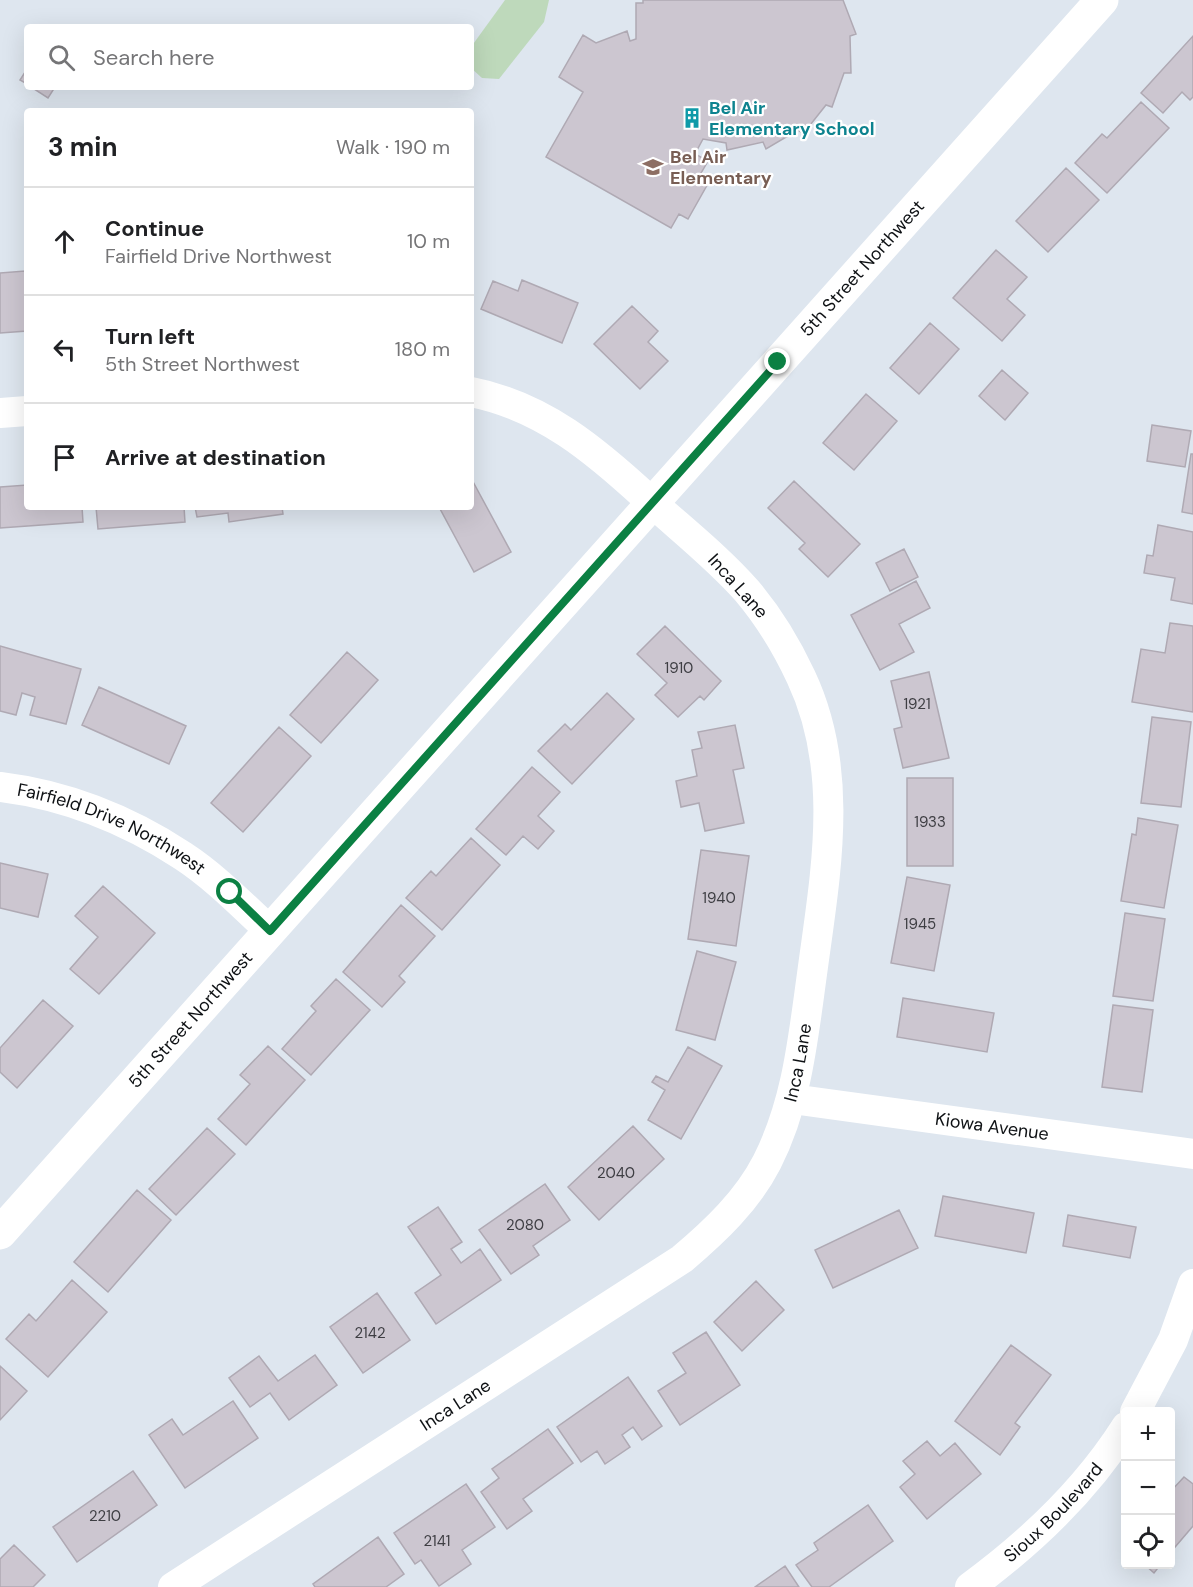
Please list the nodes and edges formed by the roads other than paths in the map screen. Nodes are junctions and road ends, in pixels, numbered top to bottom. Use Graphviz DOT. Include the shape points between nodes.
graph roads {
  1 [pos="1101,0"];
  2 [pos="474,393"];
  3 [pos="24,411"];
  4 [pos="0,413"];
  5 [pos="652,503"];
  6 [pos="0,788"];
  7 [pos="270,931"];
  8 [pos="792,1099"];
  9 [pos="1193,1154"];
  10 [pos="0,1233"];
  11 [pos="1193,1284"];
  12 [pos="1138,1407"];
  13 [pos="1121,1432"];
  14 [pos="173,1587"];
  15 [pos="970,1587"];
  1 -- 5 [label="street, 5th Street Northwest"];
  2 -- 5 [label="street, Inca Lane" via="523,408 560,426 602,457"];
  3 -- 4 [label="street"];
  5 -- 7 [label="street, 5th Street Northwest"];
  5 -- 8 [label="street, Inca Lane" via="747,592 778,634 802,680 819,728 830,810 827,862"];
  6 -- 7 [label="street, Fairfield Drive Northwest" via="33,791 134,827 184,857 230,892"];
  7 -- 10 [label="street, 5th Street Northwest"];
  8 -- 9 [label="street, Kiowa Avenue"];
  8 -- 14 [label="street, Inca Lane" via="766,1164 741,1202 682,1259"];
  11 -- 12 [label="street" via="1173,1340"];
  13 -- 15 [label="street, Sioux Boulevard" via="1085,1482 1050,1520"];
}
